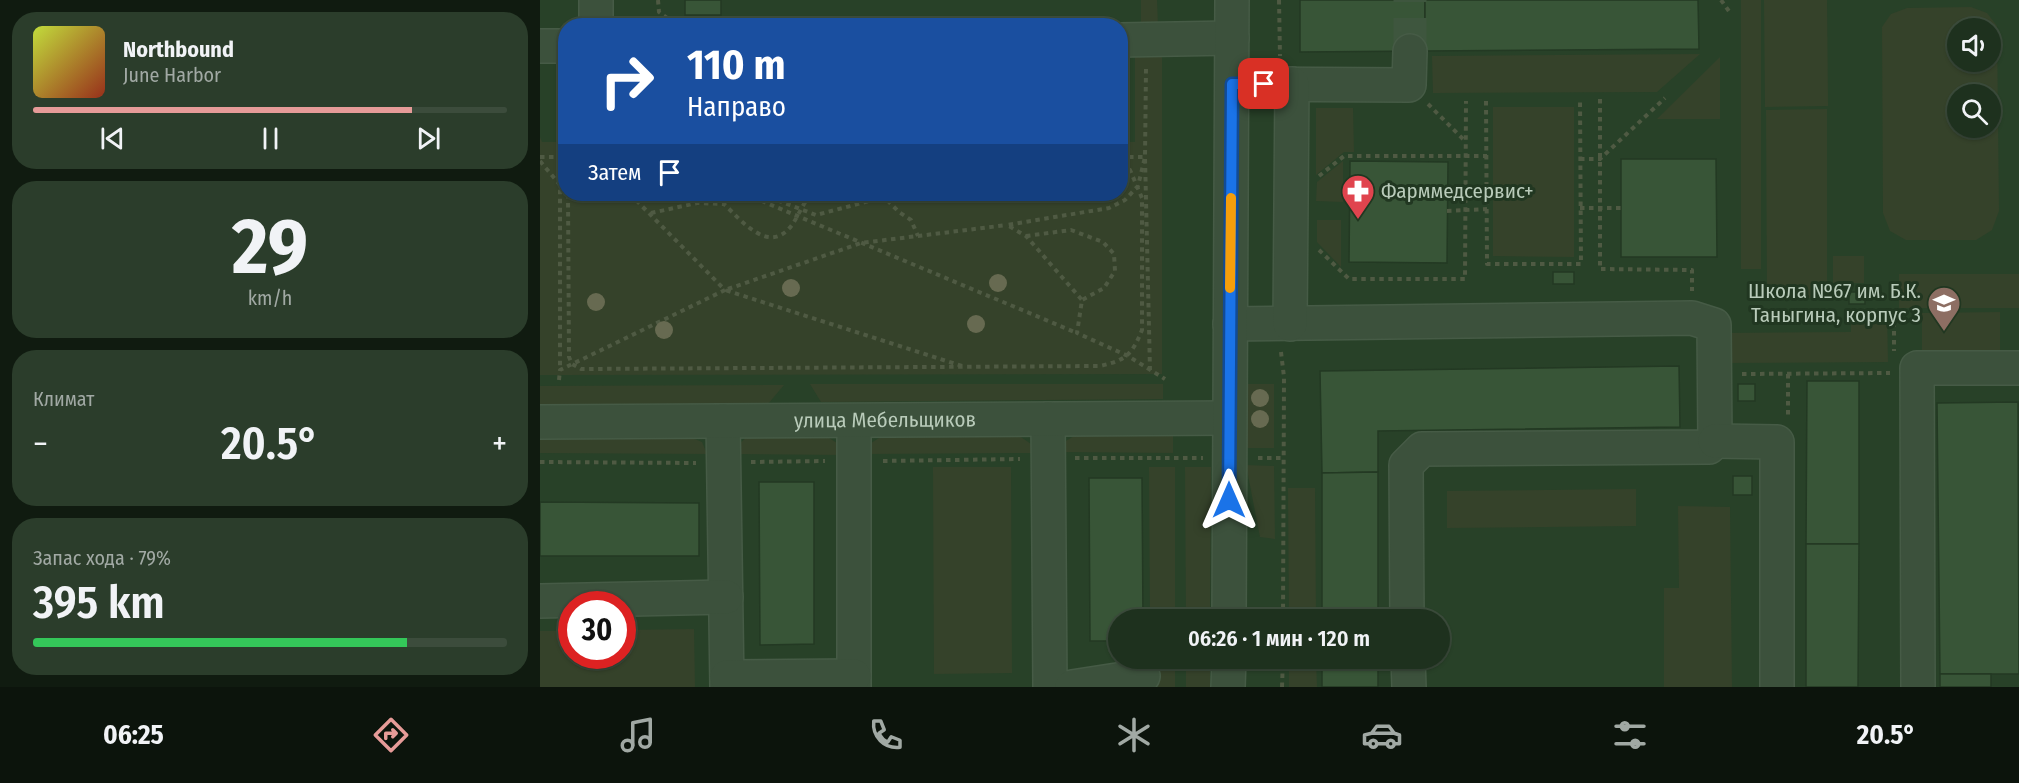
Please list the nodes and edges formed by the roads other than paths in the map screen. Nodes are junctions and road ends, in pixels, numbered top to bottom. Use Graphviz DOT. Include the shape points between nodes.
graph roads {
  1 [pos="596,0"];
  2 [pos="1232,0"];
  3 [pos="596,18"];
  4 [pos="1232,38"];
  5 [pos="1128,40"];
  6 [pos="540,46"];
  7 [pos="558,46"];
  8 [pos="1410,51"];
  9 [pos="1232,84"];
  10 [pos="1292,84"];
  11 [pos="1230,324"];
  12 [pos="1290,324"];
  13 [pos="2019,368"];
  14 [pos="1229,418"];
  15 [pos="1048,419"];
  16 [pos="854,420"];
  17 [pos="723,421"];
  18 [pos="540,422"];
  19 [pos="1715,441"];
  20 [pos="726,597"];
  21 [pos="540,601"];
  22 [pos="1229,609"];
  23 [pos="1407,609"];
  24 [pos="1229,669"];
  25 [pos="1408,669"];
  26 [pos="1143,676"];
  27 [pos="854,681"];
  28 [pos="727,682"];
  29 [pos="1050,687"];
  30 [pos="1072,687"];
  31 [pos="1228,687"];
  32 [pos="1408,687"];
  33 [pos="1777,687"];
  34 [pos="1918,687"];
  1 -- 3 [label="street"];
  2 -- 4 [label="street"];
  4 -- 5 [label="street"];
  4 -- 9 [label="street"];
  6 -- 7 [label="street"];
  8 -- 10 [label="street" via="1409,85"];
  9 -- 10 [label="street"];
  9 -- 11 [label="street"];
  10 -- 12 [label="street"];
  11 -- 12 [label="street"];
  11 -- 14 [label="street"];
  12 -- 19 [label="street" via="1692,318 1714,325"];
  13 -- 34 [label="street" via="1917,368"];
  14 -- 15 [label="street, улица Мебельщиков"];
  14 -- 22 [label="street"];
  15 -- 16 [label="street, улица Мебельщиков"];
  15 -- 29 [label="street"];
  16 -- 17 [label="street, улица Мебельщиков"];
  16 -- 27 [label="street"];
  17 -- 18 [label="street, улица Мебельщиков"];
  17 -- 20 [label="street"];
  19 -- 23 [label="street" via="1709,447 1422,449 1406,465"];
  19 -- 33 [label="street" via="1777,442"];
  20 -- 21 [label="street"];
  20 -- 28 [label="street"];
  24 -- 31 [label="street"];
  25 -- 32 [label="street"];
  26 -- 30 [label="street"];
  27 -- 28 [label="street"];
}
